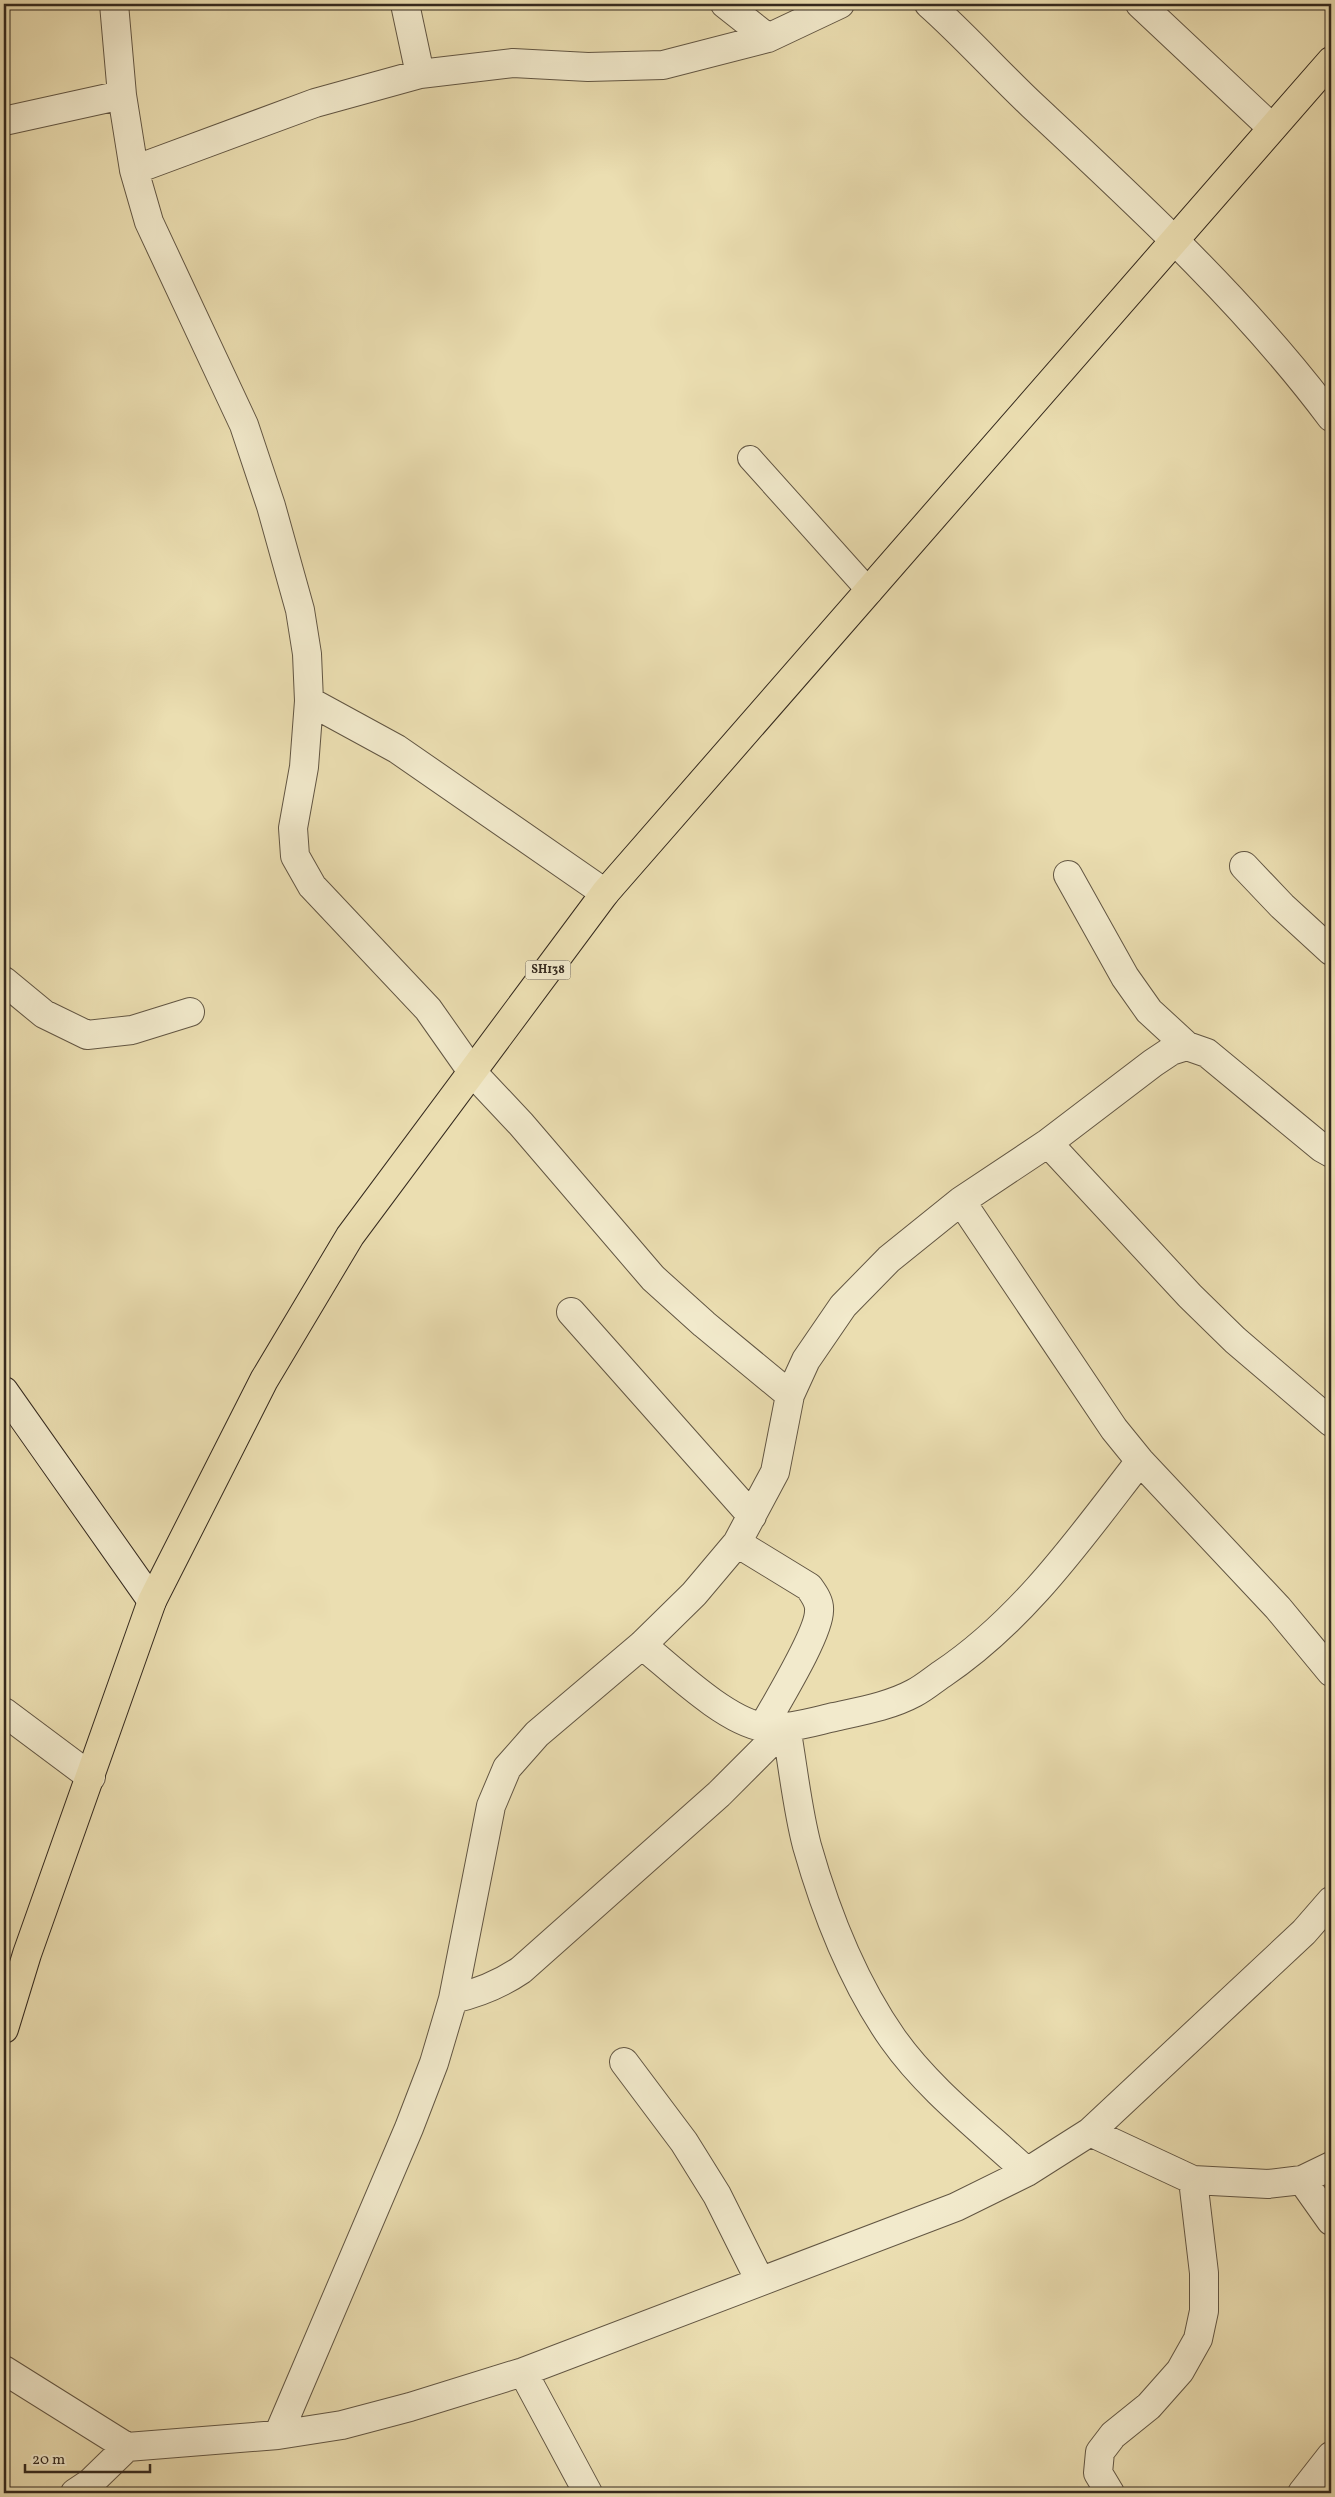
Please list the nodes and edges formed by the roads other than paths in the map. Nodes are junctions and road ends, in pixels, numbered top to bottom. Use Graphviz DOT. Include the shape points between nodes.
graph roads {
  1 [pos="114,4"];
  2 [pos="405,4"];
  3 [pos="725,4"];
  4 [pos="840,4"];
  5 [pos="929,4"];
  6 [pos="1140,4"];
  7 [pos="768,38"];
  8 [pos="1331,62"];
  9 [pos="420,74"];
  10 [pos="122,95"];
  11 [pos="4,121"];
  12 [pos="1272,128"];
  13 [pos="134,170"];
  14 [pos="1177,240"];
  15 [pos="1331,416"];
  16 [pos="750,458"];
  17 [pos="870,592"];
  18 [pos="309,701"];
  19 [pos="1244,866"];
  20 [pos="1068,875"];
  21 [pos="605,893"];
  22 [pos="1331,951"];
  23 [pos="4,981"];
  24 [pos="190,1012"];
  25 [pos="1187,1046"];
  26 [pos="473,1073"];
  27 [pos="1048,1143"];
  28 [pos="1331,1153"];
  29 [pos="961,1201"];
  30 [pos="571,1312"];
  31 [pos="4,1391"];
  32 [pos="790,1395"];
  33 [pos="1331,1422"];
  34 [pos="1140,1461"];
  35 [pos="752,1516"];
  36 [pos="737,1542"];
  37 [pos="152,1601"];
  38 [pos="642,1645"];
  39 [pos="1331,1672"];
  40 [pos="4,1712"];
  41 [pos="775,1727"];
  42 [pos="91,1777"];
  43 [pos="1331,1901"];
  44 [pos="453,1999"];
  45 [pos="4,2029"];
  46 [pos="624,2062"];
  47 [pos="1090,2132"];
  48 [pos="1331,2166"];
  49 [pos="1027,2172"];
  50 [pos="1193,2180"];
  51 [pos="1302,2180"];
  52 [pos="1331,2222"];
  53 [pos="760,2281"];
  54 [pos="4,2370"];
  55 [pos="523,2372"];
  56 [pos="278,2435"];
  57 [pos="127,2446"];
  58 [pos="1331,2456"];
  59 [pos="75,2493"];
  60 [pos="588,2493"];
  61 [pos="1110,2493"];
  62 [pos="1302,2493"];
  1 -- 10 [label="street"];
  2 -- 9 [label="street"];
  3 -- 7 [label="street"];
  4 -- 7 [label="street"];
  5 -- 14 [label="street"];
  6 -- 12 [label="street"];
  7 -- 9 [label="street" via="663,64 588,67 513,63"];
  8 -- 12 [label="main road, SH138"];
  9 -- 13 [label="street" via="315,103"];
  10 -- 11 [label="street"];
  10 -- 13 [label="street"];
  12 -- 14 [label="main road, SH138"];
  13 -- 18 [label="street" via="149,222 244,425 271,506 300,610 307,654"];
  14 -- 15 [label="street" via="1300,375"];
  14 -- 17 [label="main road, SH138"];
  16 -- 17 [label="lane"];
  17 -- 21 [label="main road, SH138"];
  18 -- 21 [label="street" via="398,749"];
  18 -- 26 [label="street" via="304,767 293,828 296,856 312,886 428,1009"];
  19 -- 22 [label="street"];
  20 -- 25 [label="street" via="1125,977 1150,1011"];
  21 -- 26 [label="main road, SH138"];
  23 -- 24 [label="street" via="44,1014 87,1035 132,1030"];
  25 -- 27 [label="street" via="1171,1051 1153,1063"];
  25 -- 28 [label="street" via="1207,1052"];
  26 -- 32 [label="street" via="653,1278"];
  26 -- 37 [label="main road, SH138" via="350,1236 264,1380"];
  27 -- 29 [label="street"];
  27 -- 33 [label="street" via="1190,1296 1235,1340"];
  29 -- 32 [label="street" via="889,1259 843,1306 806,1360"];
  29 -- 34 [label="street" via="1114,1429"];
  30 -- 35 [label="street"];
  31 -- 37 [label="street"];
  32 -- 35 [label="street" via="775,1472"];
  34 -- 39 [label="street" via="1278,1608"];
  34 -- 41 [label="street" via="1022,1607 970,1655 914,1693 869,1709"];
  35 -- 36 [label="street"];
  36 -- 38 [label="street" via="694,1594"];
  36 -- 41 [label="street" via="809,1587 820,1611"];
  37 -- 42 [label="main road, SH138"];
  38 -- 41 [label="street" via="721,1708 743,1721"];
  38 -- 44 [label="street" via="537,1734 507,1768 491,1806"];
  40 -- 42 [label="street"];
  41 -- 44 [label="street" via="719,1794 521,1970 502,1984"];
  41 -- 49 [label="street" via="826,1905 856,1978 894,2040 932,2083"];
  42 -- 45 [label="main road, SH138" via="27,1954"];
  43 -- 47 [label="street" via="1304,1932"];
  44 -- 56 [label="street" via="434,2063 409,2128"];
  46 -- 53 [label="street" via="684,2142 717,2196"];
  47 -- 49 [label="street"];
  47 -- 50 [label="street"];
  48 -- 51 [label="street"];
  49 -- 53 [label="street" via="956,2207"];
  50 -- 51 [label="street" via="1268,2184"];
  50 -- 61 [label="street" via="1204,2273 1204,2311 1198,2339 1180,2371 1149,2406 1113,2435 1100,2452 1098,2473"];
  51 -- 52 [label="street"];
  53 -- 55 [label="street"];
  54 -- 57 [label="street"];
  55 -- 56 [label="street" via="342,2425"];
  55 -- 60 [label="street"];
  56 -- 57 [label="street"];
  57 -- 59 [label="street" via="90,2483"];
  58 -- 62 [label="street"];
}
